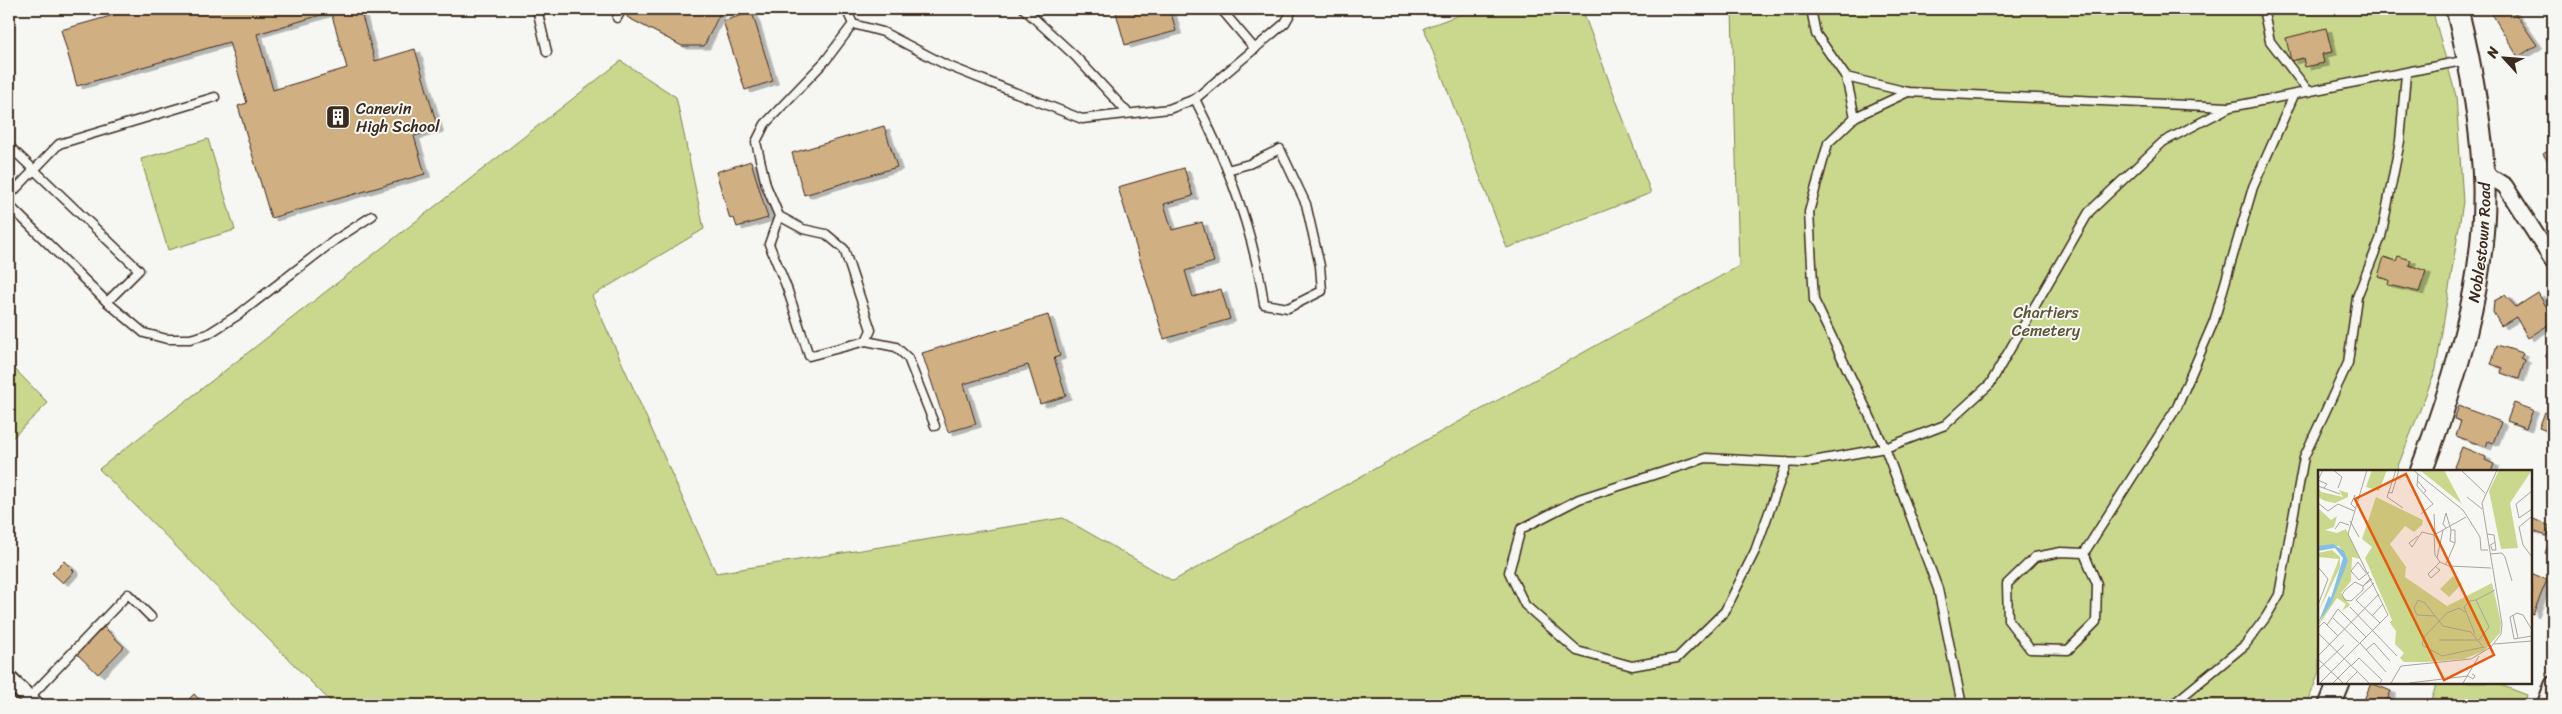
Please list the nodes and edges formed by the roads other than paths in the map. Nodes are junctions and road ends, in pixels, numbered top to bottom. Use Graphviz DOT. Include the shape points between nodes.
graph roads {
  1 [pos="537,9"];
  2 [pos="622,9"];
  3 [pos="846,9"];
  4 [pos="1024,9"];
  5 [pos="1221,9"];
  6 [pos="1293,9"];
  7 [pos="1811,9"];
  8 [pos="2263,9"];
  9 [pos="2457,9"];
  10 [pos="617,18"];
  11 [pos="853,24"];
  12 [pos="1255,49"];
  13 [pos="547,52"];
  14 [pos="2469,60"];
  15 [pos="2406,74"];
  16 [pos="1846,77"];
  17 [pos="1908,92"];
  18 [pos="2309,92"];
  19 [pos="2294,95"];
  20 [pos="215,97"];
  21 [pos="1195,99"];
  22 [pos="2230,107"];
  23 [pos="1128,113"];
  24 [pos="1855,117"];
  25 [pos="9,146"];
  26 [pos="34,170"];
  27 [pos="1227,170"];
  28 [pos="2483,172"];
  29 [pos="9,196"];
  30 [pos="9,205"];
  31 [pos="372,216"];
  32 [pos="779,216"];
  33 [pos="2553,261"];
  34 [pos="107,302"];
  35 [pos="866,341"];
  36 [pos="935,426"];
  37 [pos="1885,448"];
  38 [pos="1787,462"];
  39 [pos="2422,470"];
  40 [pos="2084,553"];
  41 [pos="151,617"];
  42 [pos="9,679"];
  43 [pos="2339,684"];
  44 [pos="2553,684"];
  45 [pos="32,702"];
  46 [pos="1962,705"];
  47 [pos="2172,705"];
  48 [pos="2330,705"];
  49 [pos="2545,705"];
  1 -- 13 [label="lane"];
  2 -- 10 [label="lane"];
  3 -- 11 [label="lane"];
  4 -- 23 [label="lane" via="1075,56"];
  5 -- 12 [label="lane"];
  6 -- 12 [label="lane" via="1285,24"];
  7 -- 16 [label="lane" via="1816,34"];
  8 -- 18 [label="lane" via="2270,41"];
  9 -- 14 [label="main road, Noblestown Road"];
  11 -- 23 [label="lane" via="883,32 946,65 1082,119"];
  11 -- 32 [label="lane" via="826,60 765,124 756,142 766,185"];
  12 -- 21 [label="lane"];
  14 -- 15 [label="lane"];
  14 -- 28 [label="main road, Noblestown Road"];
  15 -- 18 [label="lane"];
  15 -- 47 [label="lane" via="2400,141 2381,237 2357,297 2348,363 2304,457 2279,595 2245,645"];
  16 -- 17 [label="lane"];
  16 -- 24 [label="lane"];
  17 -- 22 [label="lane"];
  17 -- 24 [label="lane"];
  18 -- 19 [label="lane"];
  19 -- 22 [label="lane"];
  19 -- 40 [label="lane" via="2253,187 2214,322 2177,407"];
  20 -- 26 [label="lane" via="60,144"];
  21 -- 23 [label="lane" via="1169,109"];
  21 -- 27 [label="lane"];
  22 -- 37 [label="lane" via="2163,142 2089,212 1990,384 1945,424"];
  24 -- 37 [label="lane" via="1828,143 1809,212 1814,300"];
  25 -- 26 [label="lane"];
  26 -- 29 [label="lane"];
  26 -- 34 [label="lane" via="139,270"];
  27 -- 27 [label="lane" via="1259,268 1264,304 1288,308 1322,291 1320,266 1306,204 1280,149 1249,164"];
  28 -- 33 [label="street" via="2505,186"];
  28 -- 39 [label="main road, Noblestown Road" via="2480,250 2471,315 2455,375"];
  30 -- 34 [label="lane"];
  31 -- 34 [label="lane" via="208,334 190,339 156,337 140,330"];
  32 -- 35 [label="lane" via="803,229 826,234 844,249 871,330"];
  32 -- 35 [label="lane" via="769,244 809,356"];
  35 -- 36 [label="lane" via="896,347 908,358"];
  37 -- 38 [label="lane" via="1802,463"];
  37 -- 46 [label="lane" via="1938,589"];
  38 -- 38 [label="lane" via="1755,551 1725,611 1677,658 1632,666 1577,651 1525,605 1509,572 1521,528 1579,499 1706,458"];
  40 -- 40 [label="lane" via="2061,552 2035,557 2007,584 2008,620 2030,649 2068,650 2096,622 2097,584"];
  41 -- 45 [label="lane" via="128,594"];
  42 -- 45 [label="street"];
  43 -- 48 [label="main road"];
  44 -- 49 [label="street"];
}
